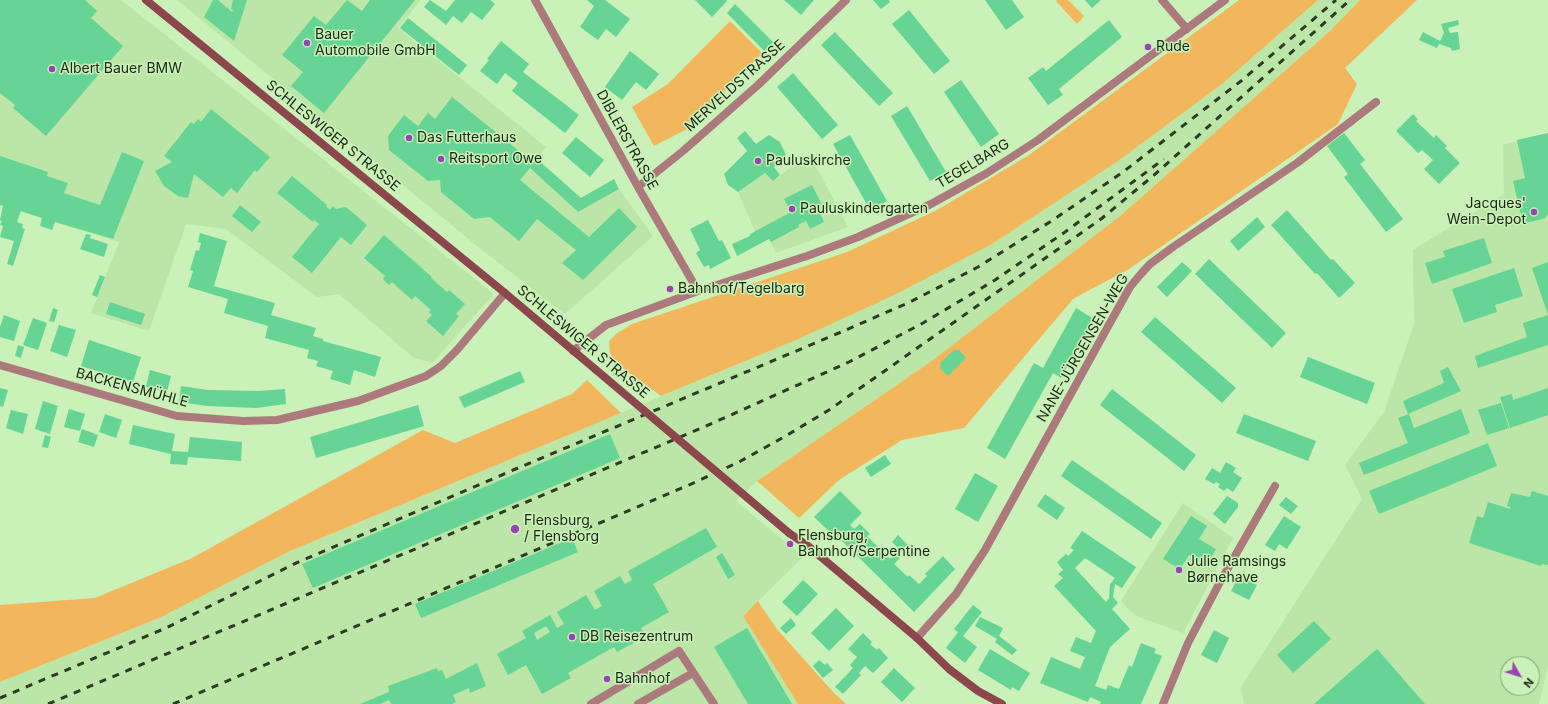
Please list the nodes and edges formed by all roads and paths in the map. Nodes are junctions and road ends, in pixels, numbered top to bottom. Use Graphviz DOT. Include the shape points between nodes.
graph roads {
  1 [pos="146,0"];
  2 [pos="536,0"];
  3 [pos="846,0"];
  4 [pos="1162,0"];
  5 [pos="1225,0"];
  6 [pos="1187,29"];
  7 [pos="1376,102"];
  8 [pos="638,187"];
  9 [pos="698,291"];
  10 [pos="505,293"];
  11 [pos="573,351"];
  12 [pos="0,365"];
  13 [pos="1276,486"];
  14 [pos="917,638"];
  15 [pos="693,673"];
  16 [pos="590,704"];
  17 [pos="638,704"];
  18 [pos="714,704"];
  19 [pos="1002,704"];
  20 [pos="1163,704"];
  1 -- 10 [label="main road, SCHLESWIGER STRASSE"];
  2 -- 8 [label="street, DIBLERSTRASSE"];
  3 -- 8 [label="street, MERVELDSTRASSE" via="758,85"];
  4 -- 6 [label="street"];
  5 -- 6 [label="street, TEGELBARG"];
  6 -- 9 [label="street, TEGELBARG" via="1038,140 937,201 858,237"];
  7 -- 14 [label="street, NANE-JÜRGENSEN-WEG" via="1320,147 1173,247 1140,275 1130,287 985,550 956,594"];
  8 -- 9 [label="street, DIBLERSTRASSE"];
  9 -- 11 [label="street, TEGELBARG" via="606,325"];
  10 -- 11 [label="main road, SCHLESWIGER STRASSE"];
  10 -- 12 [label="street, BACKENSMÜHLE" via="458,350 426,376 358,401 277,420 243,421 177,416"];
  11 -- 14 [label="main road, SCHLESWIGER STRASSE, bridge"];
  13 -- 20 [label="street" via="1188,643"];
  14 -- 19 [label="main road, SCHLESWIGER STRASSE" via="949,669 978,691"];
  15 -- 16 [label="street" via="679,651"];
  15 -- 17 [label="street"];
  15 -- 18 [label="street"];
}
